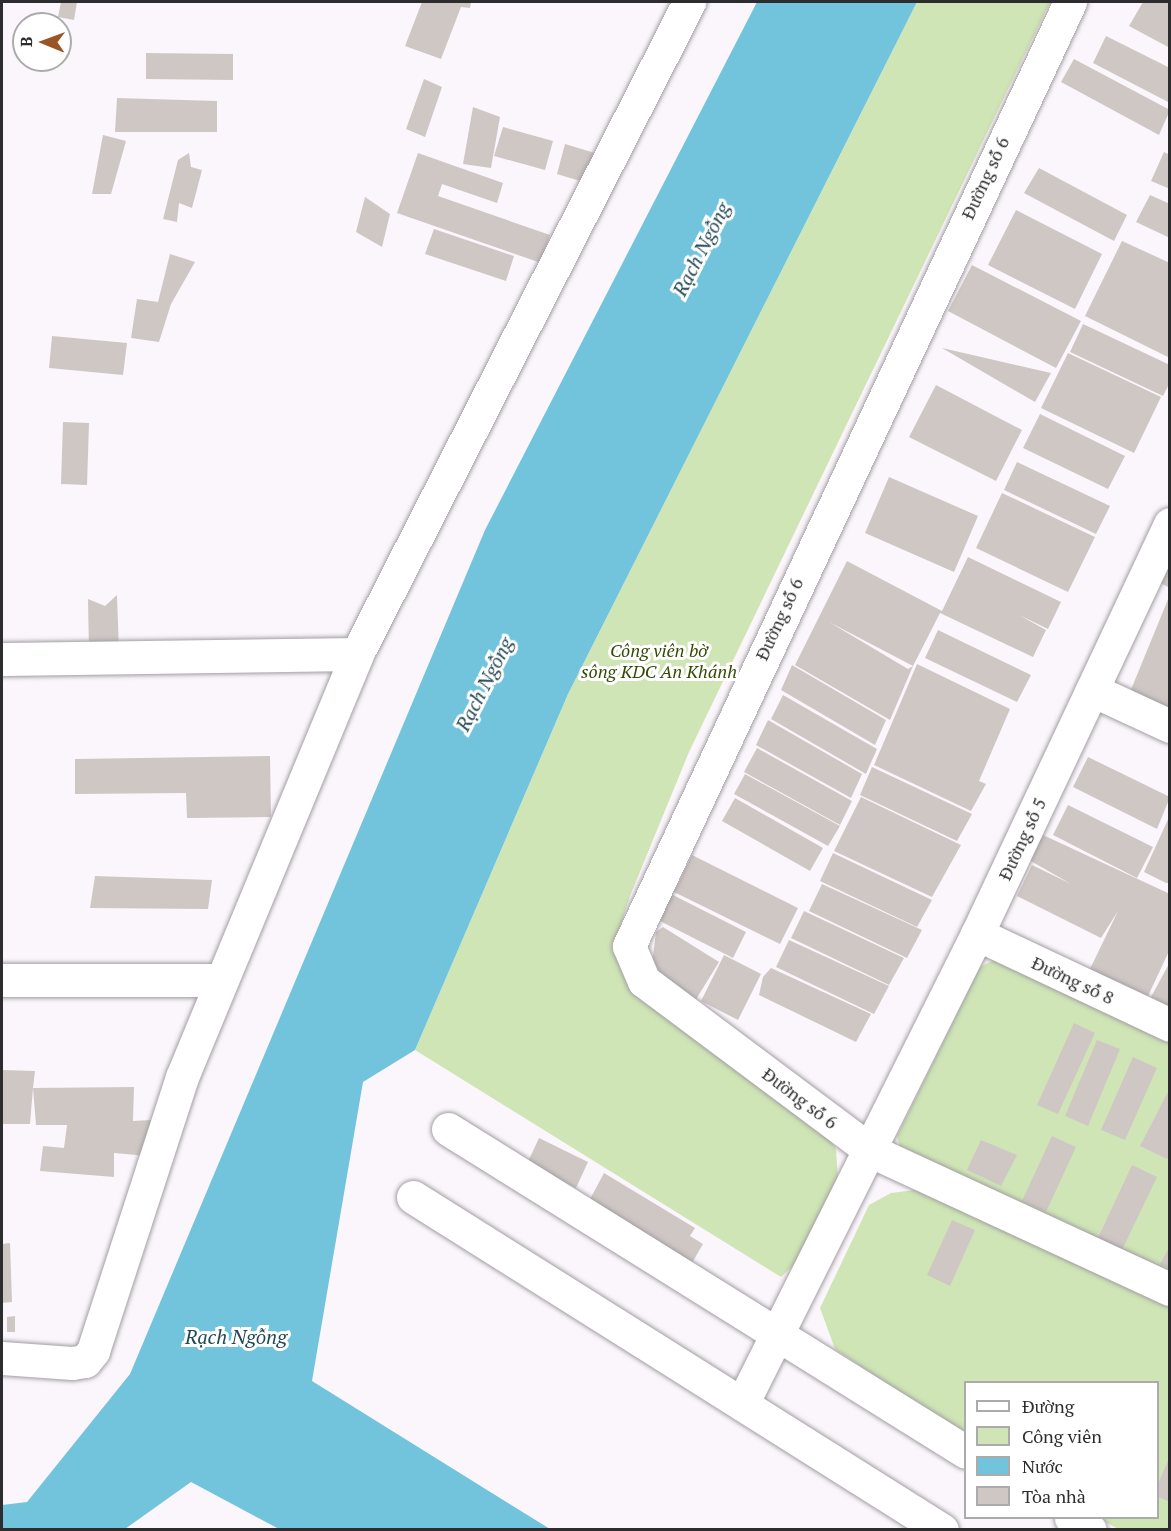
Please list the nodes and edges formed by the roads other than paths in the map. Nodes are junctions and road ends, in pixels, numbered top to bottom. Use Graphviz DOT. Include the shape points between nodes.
graph roads {
  1 [pos="689,2"];
  2 [pos="1070,2"];
  3 [pos="1170,524"];
  4 [pos="357,654"];
  5 [pos="2,659"];
  6 [pos="1092,690"];
  7 [pos="1170,726"];
  8 [pos="977,934"];
  9 [pos="2,980"];
  10 [pos="221,980"];
  11 [pos="1170,1025"];
  12 [pos="448,1128"];
  13 [pos="871,1151"];
  14 [pos="413,1197"];
  15 [pos="1170,1289"];
  16 [pos="778,1335"];
  17 [pos="2,1358"];
  18 [pos="742,1404"];
  19 [pos="964,1451"];
  20 [pos="1073,1519"];
  21 [pos="942,1530"];
  22 [pos="1090,1530"];
  1 -- 4 [label="street"];
  2 -- 13 [label="street, Đường số 6" via="629,946 644,981"];
  3 -- 6 [label="street, Đường số 5"];
  4 -- 5 [label="street"];
  4 -- 10 [label="street"];
  6 -- 7 [label="street"];
  6 -- 8 [label="street, Đường số 5"];
  8 -- 11 [label="street, Đường số 8"];
  8 -- 13 [label="street, Đường số 5"];
  9 -- 10 [label="street"];
  10 -- 17 [label="street" via="182,1077 90,1358 72,1363"];
  12 -- 16 [label="street"];
  13 -- 15 [label="street, Đường số 6"];
  13 -- 16 [label="street, Đường số 5"];
  14 -- 18 [label="street"];
  16 -- 18 [label="street, Đường số 5"];
  16 -- 19 [label="street"];
  18 -- 21 [label="street"];
  20 -- 22 [label="street"];
}
